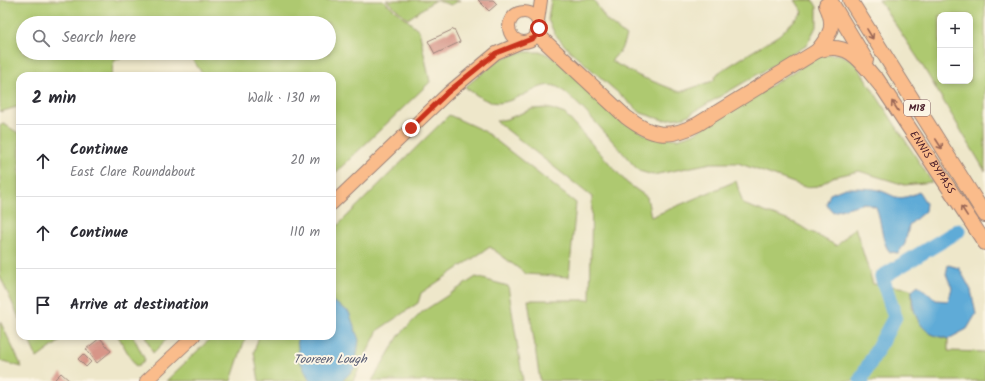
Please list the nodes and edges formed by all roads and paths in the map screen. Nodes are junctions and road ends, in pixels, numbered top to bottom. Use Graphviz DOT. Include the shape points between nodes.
graph roads {
  1 [pos="535,0"];
  2 [pos="541,0"];
  3 [pos="824,0"];
  4 [pos="830,0"];
  5 [pos="850,0"];
  6 [pos="524,12"];
  7 [pos="537,28"];
  8 [pos="510,30"];
  9 [pos="522,42"];
  10 [pos="817,51"];
  11 [pos="496,53"];
  12 [pos="882,87"];
  13 [pos="336,200"];
  14 [pos="985,214"];
  15 [pos="985,243"];
  16 [pos="190,340"];
  17 [pos="146,381"];
  1 -- 6 [label="main road"];
  2 -- 7 [label="main road"];
  3 -- 10 [label="highway" via="831,15 832,26 830,35"];
  4 -- 12 [label="highway, ENNIS BYPASS / M18"];
  5 -- 14 [label="highway, ENNIS BYPASS / M18, one-way"];
  6 -- 7 [label="main road" via="530,13"];
  6 -- 8 [label="main road" via="512,18"];
  7 -- 9 [label="main road" via="528,41"];
  7 -- 10 [label="highway" via="626,117 640,127 661,134 685,130 698,124"];
  8 -- 9 [label="main road" via="512,36"];
  8 -- 11 [label="main road"];
  9 -- 11 [label="main road"];
  10 -- 12 [label="highway" via="841,48 850,51"];
  11 -- 13 [label="main road" via="448,92"];
  15 -- 12 [label="highway, ENNIS BYPASS / M18, one-way"];
  16 -- 17 [label="main road"];
}
